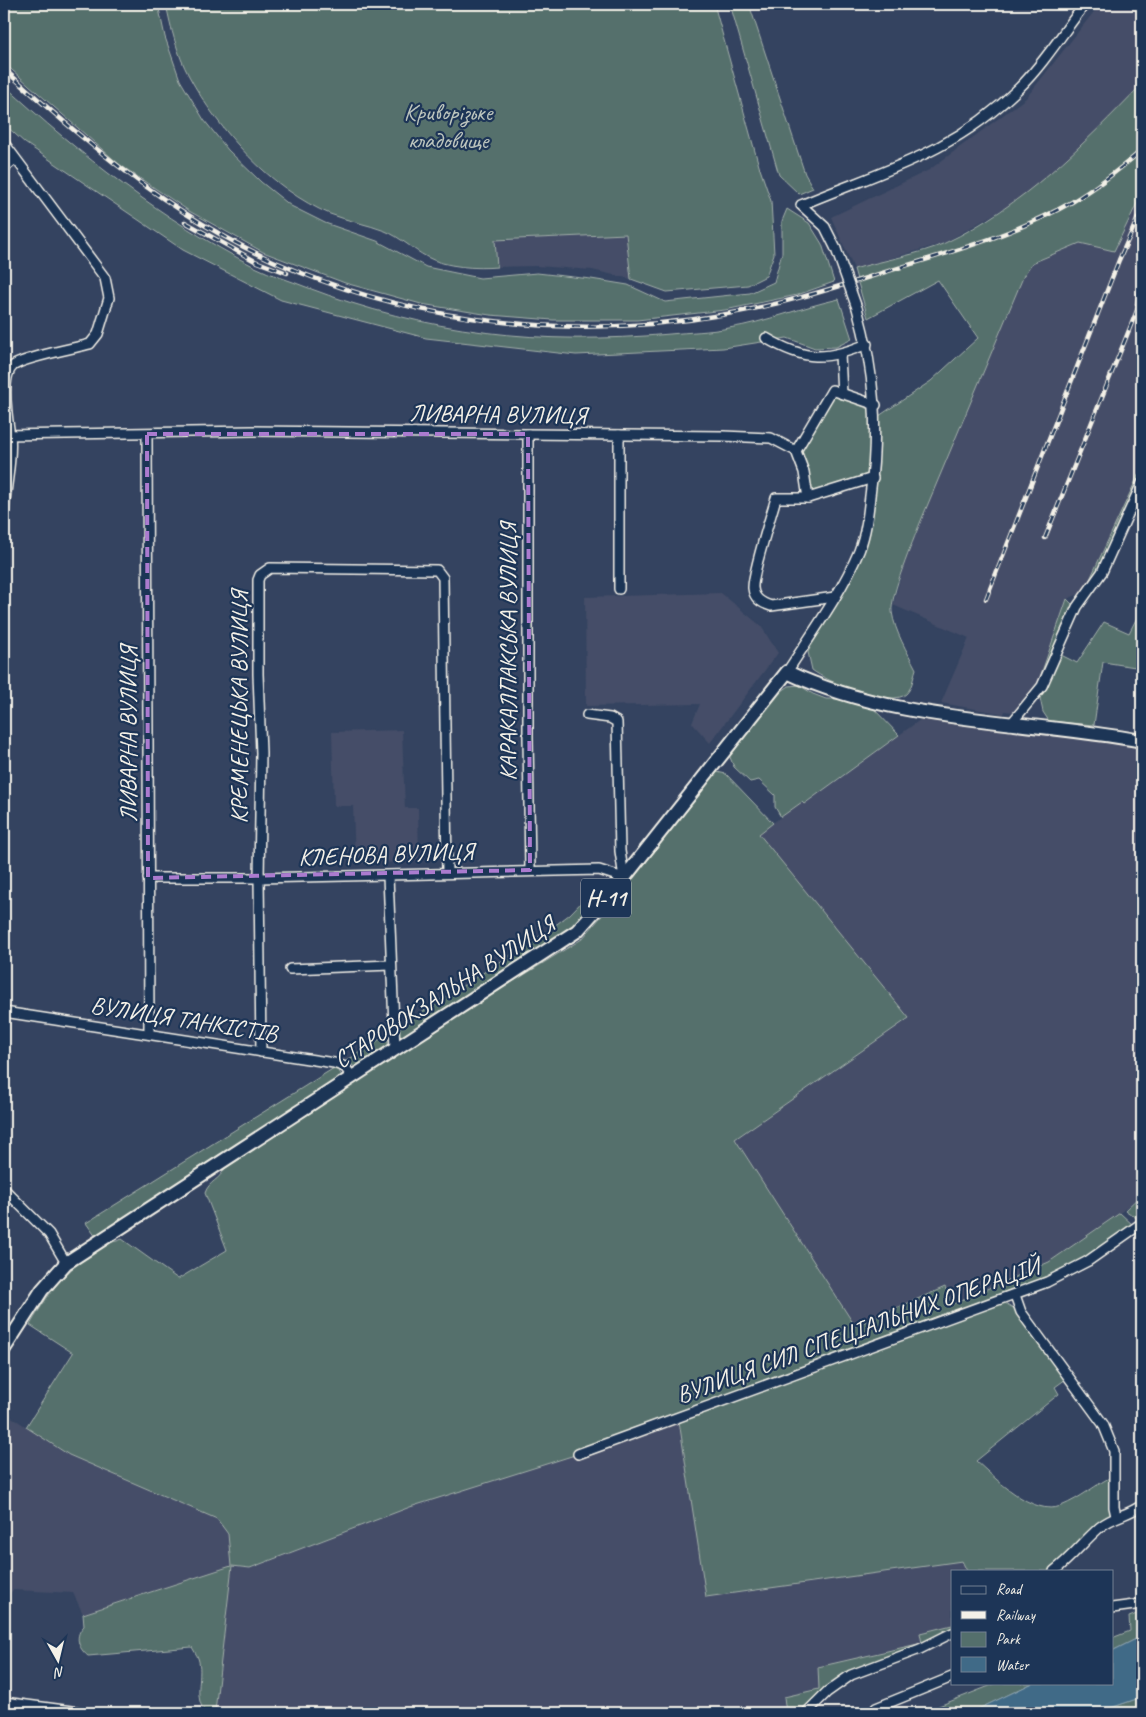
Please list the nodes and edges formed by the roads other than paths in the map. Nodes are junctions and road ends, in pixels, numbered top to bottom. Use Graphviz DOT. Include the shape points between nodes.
graph roads {
  1 [pos="1085,4"];
  2 [pos="4,143"];
  3 [pos="15,159"];
  4 [pos="4,168"];
  5 [pos="766,338"];
  6 [pos="867,344"];
  7 [pos="840,355"];
  8 [pos="842,394"];
  9 [pos="876,405"];
  10 [pos="147,434"];
  11 [pos="528,434"];
  12 [pos="7,435"];
  13 [pos="618,435"];
  14 [pos="796,451"];
  15 [pos="873,478"];
  16 [pos="1142,483"];
  17 [pos="808,498"];
  18 [pos="4,512"];
  19 [pos="619,589"];
  20 [pos="835,597"];
  21 [pos="787,672"];
  22 [pos="587,715"];
  23 [pos="1010,725"];
  24 [pos="1142,742"];
  25 [pos="530,870"];
  26 [pos="447,872"];
  27 [pos="388,876"];
  28 [pos="148,878"];
  29 [pos="259,878"];
  30 [pos="624,878"];
  31 [pos="391,965"];
  32 [pos="290,969"];
  33 [pos="4,1012"];
  34 [pos="149,1034"];
  35 [pos="395,1050"];
  36 [pos="261,1052"];
  37 [pos="352,1078"];
  38 [pos="4,1189"];
  39 [pos="1142,1223"];
  40 [pos="66,1263"];
  41 [pos="1015,1295"];
  42 [pos="4,1349"];
  43 [pos="578,1454"];
  44 [pos="1142,1505"];
  45 [pos="1116,1516"];
  46 [pos="1055,1570"];
  47 [pos="1142,1604"];
  48 [pos="1114,1608"];
  49 [pos="951,1634"];
  50 [pos="951,1676"];
  51 [pos="4,1702"];
  52 [pos="876,1708"];
  53 [pos="87,1713"];
  54 [pos="806,1713"];
  1 -- 6 [label="street, bridge" via="1020,87 963,134 886,173 802,205 825,227 836,249"];
  2 -- 3 [label="street"];
  3 -- 4 [label="street"];
  3 -- 12 [label="street" via="105,278 109,298 98,334 90,344 13,366 6,376"];
  5 -- 7 [label="street" via="785,349 816,357"];
  6 -- 7 [label="street"];
  6 -- 9 [label="street"];
  7 -- 8 [label="street"];
  8 -- 9 [label="street"];
  8 -- 14 [label="street" via="832,390 828,394"];
  9 -- 15 [label="street"];
  10 -- 11 [label="street, ЛИВАРНА ВУЛИЦЯ" via="252,431"];
  10 -- 12 [label="street, ЛИВАРНА ВУЛИЦЯ"];
  10 -- 28 [label="street, ЛИВАРНА ВУЛИЦЯ"];
  11 -- 13 [label="street, ЛИВАРНА ВУЛИЦЯ"];
  11 -- 25 [label="street, КАРАКАЛПАКСЬКА ВУЛИЦЯ"];
  12 -- 18 [label="street"];
  13 -- 14 [label="street, ЛИВАРНА ВУЛИЦЯ" via="771,438"];
  13 -- 19 [label="street"];
  14 -- 17 [label="street" via="804,472"];
  15 -- 17 [label="street"];
  15 -- 20 [label="street" via="866,530"];
  16 -- 23 [label="street" via="1102,572 1077,607 1042,686"];
  17 -- 20 [label="street" via="776,498 754,591 760,602 771,606"];
  20 -- 21 [label="street"];
  21 -- 23 [label="main road" via="860,698 968,720"];
  21 -- 30 [label="main road, СТАРОВОКЗАЛЬНА ВУЛИЦЯ / Н-11"];
  22 -- 30 [label="street" via="617,722 620,851"];
  23 -- 24 [label="main road" via="1088,732"];
  25 -- 26 [label="street, КЛЕНОВА ВУЛИЦЯ"];
  25 -- 30 [label="street, КЛЕНОВА ВУЛИЦЯ" via="599,870"];
  26 -- 27 [label="street, КЛЕНОВА ВУЛИЦЯ"];
  26 -- 29 [label="street, КРЕМЕНЕЦЬКА ВУЛИЦЯ" via="443,578 437,570 270,568 258,580"];
  27 -- 29 [label="street, КЛЕНОВА ВУЛИЦЯ"];
  27 -- 31 [label="street"];
  28 -- 29 [label="street, КЛЕНОВА ВУЛИЦЯ"];
  28 -- 34 [label="street, ЛИВАРНА ВУЛИЦЯ"];
  29 -- 36 [label="street, КРЕМЕНЕЦЬКА ВУЛИЦЯ"];
  30 -- 35 [label="main road, СТАРОВОКЗАЛЬНА ВУЛИЦЯ / Н-11" via="576,930"];
  31 -- 32 [label="street"];
  31 -- 35 [label="street"];
  33 -- 34 [label="street, ВУЛИЦЯ ТАНКІСТІВ"];
  34 -- 36 [label="street, ВУЛИЦЯ ТАНКІСТІВ"];
  35 -- 37 [label="main road, СТАРОВОКЗАЛЬНА ВУЛИЦЯ / Н-11"];
  36 -- 37 [label="street, ВУЛИЦЯ ТАНКІСТІВ" via="345,1067"];
  37 -- 40 [label="main road, СТАРОВОКЗАЛЬНА ВУЛИЦЯ / Н-11"];
  38 -- 40 [label="street" via="49,1234"];
  39 -- 41 [label="street, ВУЛИЦЯ СИЛ СПЕЦІАЛЬНИХ ОПЕРАЦІЙ" via="1088,1261"];
  40 -- 42 [label="main road, СТАРОВОКЗАЛЬНА ВУЛИЦЯ / Н-11" via="42,1290"];
  41 -- 43 [label="street, ВУЛИЦЯ СИЛ СПЕЦІАЛЬНИХ ОПЕРАЦІЙ"];
  41 -- 45 [label="street" via="1021,1312 1104,1424 1114,1450"];
  44 -- 45 [label="street" via="1130,1513"];
  45 -- 46 [label="street"];
  47 -- 48 [label="street"];
  49 -- 54 [label="street" via="851,1676 827,1692"];
  50 -- 52 [label="street"];
  51 -- 53 [label="street"];
}
